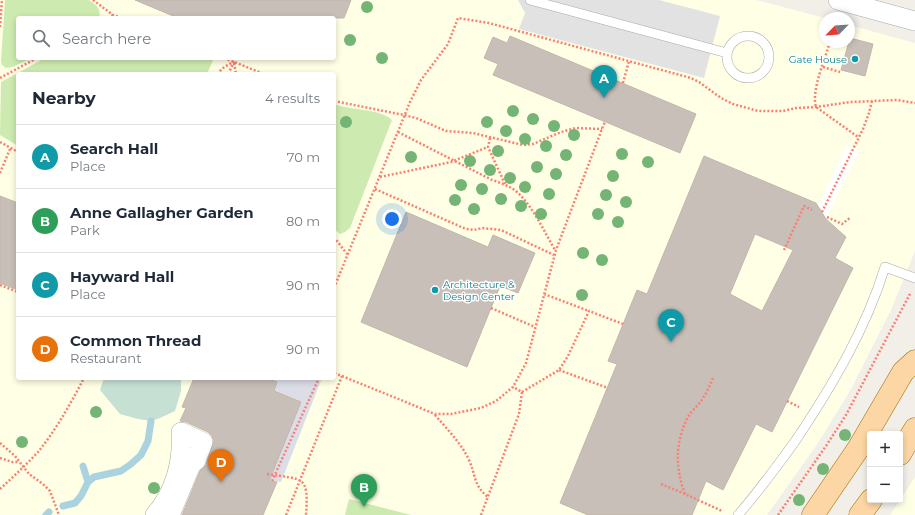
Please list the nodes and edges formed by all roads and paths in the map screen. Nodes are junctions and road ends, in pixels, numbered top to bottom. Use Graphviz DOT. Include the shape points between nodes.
graph roads {
  1 [pos="2,0"];
  2 [pos="93,0"];
  3 [pos="530,0"];
  4 [pos="838,0"];
  5 [pos="113,15"];
  6 [pos="116,16"];
  7 [pos="915,21"];
  8 [pos="0,27"];
  9 [pos="828,48"];
  10 [pos="727,53"];
  11 [pos="34,60"];
  12 [pos="231,60"];
  13 [pos="234,61"];
  14 [pos="629,61"];
  15 [pos="823,67"];
  16 [pos="219,72"];
  17 [pos="229,72"];
  18 [pos="236,72"];
  19 [pos="259,72"];
  20 [pos="840,72"];
  21 [pos="0,78"];
  22 [pos="623,83"];
  23 [pos="336,101"];
  24 [pos="872,101"];
  25 [pos="915,103"];
  26 [pos="816,107"];
  27 [pos="404,115"];
  28 [pos="605,122"];
  29 [pos="602,129"];
  30 [pos="398,132"];
  31 [pos="490,138"];
  32 [pos="858,138"];
  33 [pos="0,142"];
  34 [pos="488,146"];
  35 [pos="10,149"];
  36 [pos="16,150"];
  37 [pos="455,161"];
  38 [pos="0,172"];
  39 [pos="380,177"];
  40 [pos="505,185"];
  41 [pos="375,189"];
  42 [pos="812,210"];
  43 [pos="822,212"];
  44 [pos="827,217"];
  45 [pos="851,217"];
  46 [pos="336,240"];
  47 [pos="556,250"];
  48 [pos="784,250"];
  49 [pos="347,255"];
  50 [pos="554,255"];
  51 [pos="336,283"];
  52 [pos="914,283"];
  53 [pos="0,285"];
  54 [pos="16,291"];
  55 [pos="544,294"];
  56 [pos="491,308"];
  57 [pos="589,311"];
  58 [pos="623,324"];
  59 [pos="535,326"];
  60 [pos="915,361"];
  61 [pos="559,370"];
  62 [pos="336,374"];
  63 [pos="342,376"];
  64 [pos="713,378"];
  65 [pos="83,380"];
  66 [pos="318,380"];
  67 [pos="513,387"];
  68 [pos="608,388"];
  69 [pos="522,392"];
  70 [pos="787,401"];
  71 [pos="801,408"];
  72 [pos="435,414"];
  73 [pos="915,429"];
  74 [pos="0,442"];
  75 [pos="903,449"];
  76 [pos="0,458"];
  77 [pos="18,462"];
  78 [pos="23,468"];
  79 [pos="267,474"];
  80 [pos="275,476"];
  81 [pos="300,479"];
  82 [pos="272,481"];
  83 [pos="661,484"];
  84 [pos="0,489"];
  85 [pos="685,494"];
  86 [pos="488,498"];
  87 [pos="869,503"];
  88 [pos="725,512"];
  89 [pos="59,515"];
  90 [pos="155,515"];
  91 [pos="170,515"];
  92 [pos="286,515"];
  93 [pos="306,515"];
  94 [pos="481,515"];
  95 [pos="738,515"];
  96 [pos="778,515"];
  97 [pos="812,515"];
  98 [pos="860,515"];
  1 -- 8 [label="path"];
  2 -- 5 [label="path"];
  3 -- 10 [label="lane"];
  4 -- 7 [label="street"];
  5 -- 6 [label="path"];
  9 -- 15 [label="path"];
  10 -- 10 [label="lane" via="730,69 744,78 760,75 766,70 769,62 766,46 753,36 736,39"];
  11 -- 21 [label="path"];
  12 -- 13 [label="path"];
  13 -- 16 [label="path"];
  13 -- 17 [label="path"];
  13 -- 18 [label="path"];
  13 -- 19 [label="path"];
  14 -- 22 [label="path"];
  14 -- 26 [label="path" via="691,78 721,98 745,108 770,111"];
  14 -- 27 [label="path" via="489,23 458,18 448,44 421,80"];
  15 -- 20 [label="path"];
  15 -- 26 [label="path" via="815,91"];
  23 -- 27 [label="path"];
  24 -- 25 [label="path" via="897,100"];
  24 -- 26 [label="path"];
  24 -- 32 [label="path" via="867,121"];
  26 -- 32 [label="path"];
  27 -- 30 [label="path"];
  27 -- 31 [label="path" via="446,131 472,133"];
  28 -- 29 [label="path"];
  29 -- 31 [label="path" via="576,128 529,145"];
  29 -- 47 [label="path"];
  30 -- 37 [label="path"];
  30 -- 39 [label="path"];
  31 -- 34 [label="path"];
  32 -- 43 [label="path"];
  33 -- 35 [label="path"];
  34 -- 37 [label="path"];
  34 -- 40 [label="path"];
  35 -- 36 [label="path"];
  35 -- 38 [label="path"];
  37 -- 39 [label="path"];
  37 -- 40 [label="path"];
  39 -- 41 [label="path"];
  40 -- 47 [label="path" via="524,199"];
  41 -- 49 [label="path"];
  41 -- 50 [label="path" via="466,229 501,230"];
  42 -- 48 [label="path" via="804,206"];
  44 -- 45 [label="path" via="842,224"];
  46 -- 49 [label="path"];
  47 -- 50 [label="path"];
  49 -- 51 [label="path"];
  50 -- 55 [label="path"];
  52 -- 95 [label="lane" via="885,267 879,287 847,358 781,462"];
  52 -- 96 [label="path" via="846,415"];
  53 -- 54 [label="path"];
  55 -- 57 [label="path"];
  55 -- 59 [label="path"];
  56 -- 59 [label="path"];
  57 -- 58 [label="path"];
  57 -- 61 [label="path"];
  59 -- 67 [label="path" via="526,363"];
  60 -- 97 [label="main road" via="903,372 858,449"];
  61 -- 68 [label="path"];
  61 -- 69 [label="path"];
  62 -- 63 [label="path"];
  63 -- 72 [label="path"];
  63 -- 81 [label="path"];
  64 -- 85 [label="path" via="704,398 688,418 680,437 678,472"];
  65 -- 78 [label="path" via="53,432"];
  66 -- 80 [label="path"];
  67 -- 69 [label="path"];
  67 -- 72 [label="path" via="496,401 481,408 451,414"];
  69 -- 86 [label="path" via="519,414"];
  70 -- 71 [label="path"];
  72 -- 86 [label="path" via="465,453 476,484"];
  73 -- 75 [label="main road"];
  74 -- 77 [label="path"];
  76 -- 77 [label="path"];
  77 -- 78 [label="path"];
  78 -- 84 [label="path"];
  78 -- 89 [label="path" via="50,491"];
  79 -- 80 [label="path"];
  80 -- 81 [label="path"];
  80 -- 82 [label="path"];
  81 -- 92 [label="path"];
  81 -- 93 [label="path" via="305,484"];
  83 -- 85 [label="path"];
  85 -- 88 [label="path"];
  86 -- 94 [label="path"];
  87 -- 98 [label="main road"];
  90 -- 91 [label="street" via="167,498 176,477 181,456 181,432 203,442"];
}
